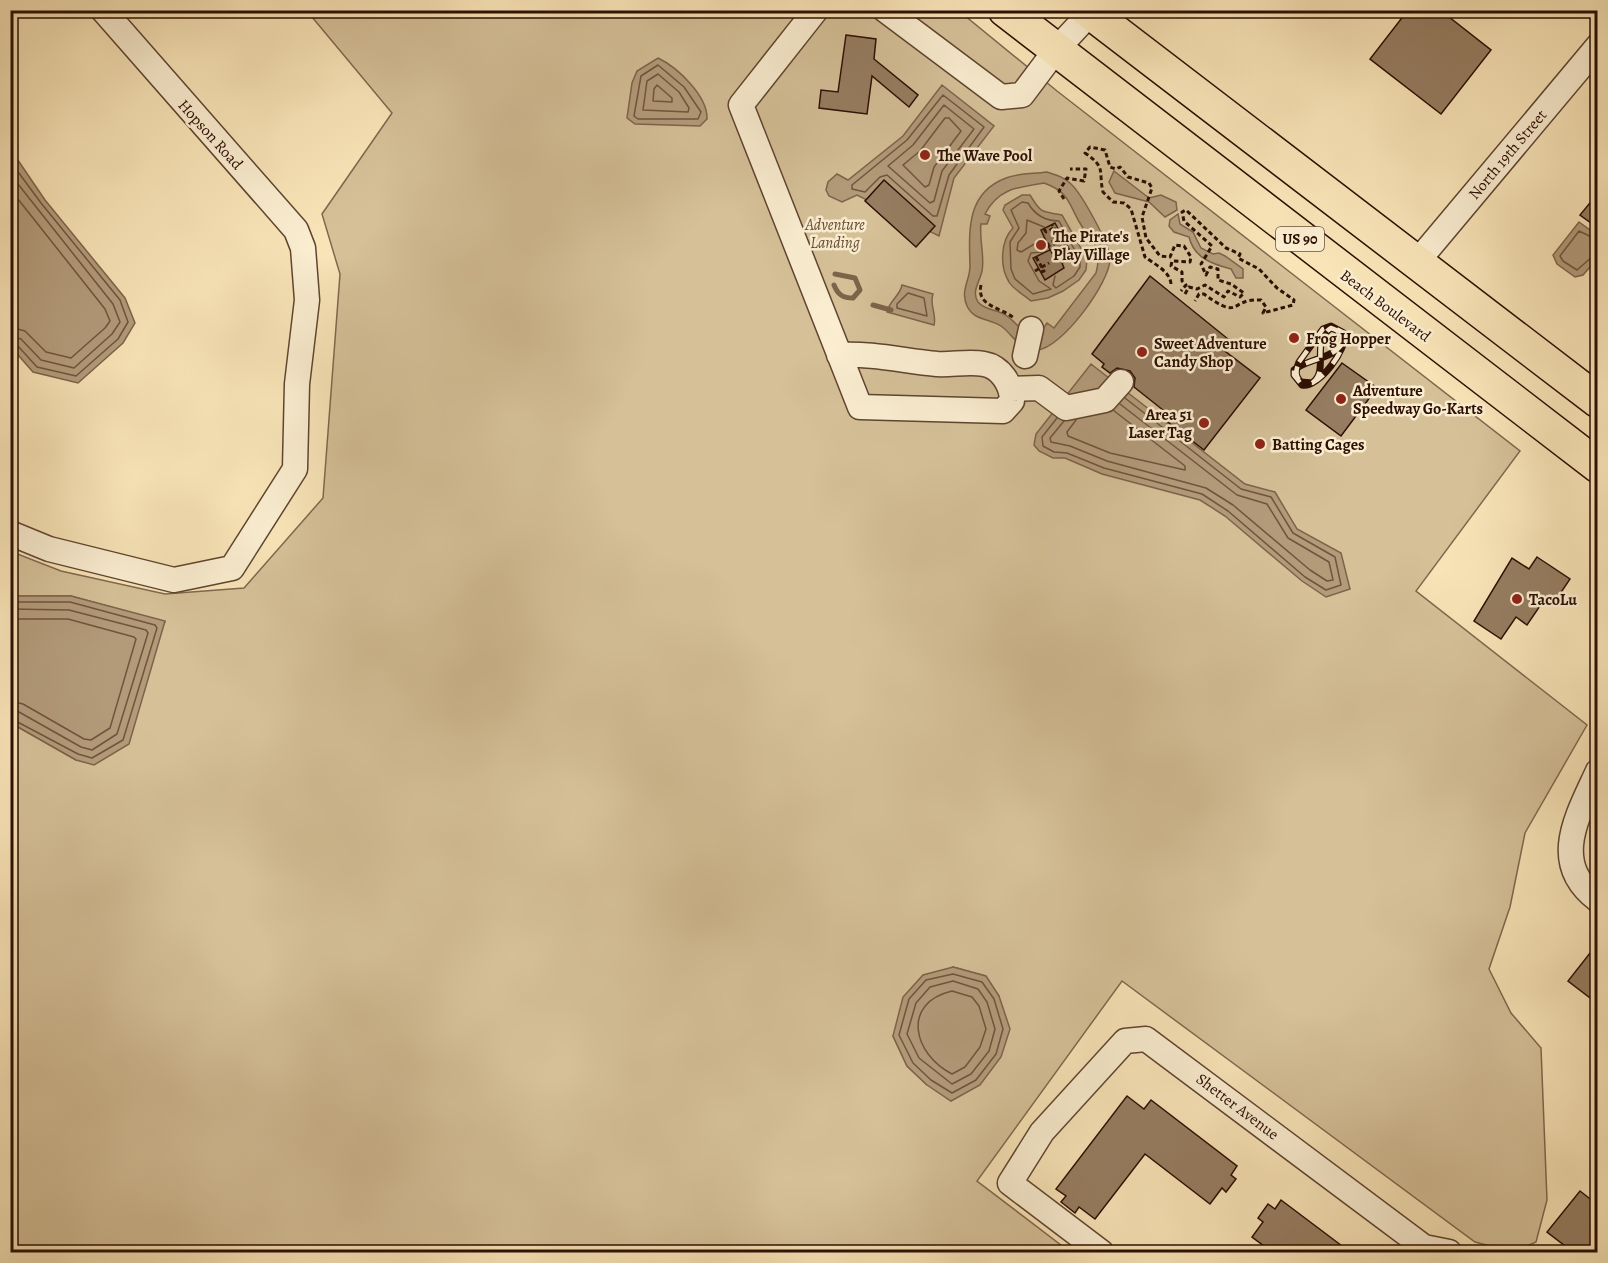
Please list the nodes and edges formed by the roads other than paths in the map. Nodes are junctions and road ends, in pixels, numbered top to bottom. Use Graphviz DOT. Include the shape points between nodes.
graph roads {
  1 [pos="104,10"];
  2 [pos="816,10"];
  3 [pos="885,10"];
  4 [pos="1005,10"];
  5 [pos="1090,11"];
  6 [pos="1055,51"];
  7 [pos="1594,59"];
  8 [pos="1417,262"];
  9 [pos="1026,326"];
  10 [pos="839,355"];
  11 [pos="1025,356"];
  12 [pos="1120,382"];
  13 [pos="1012,389"];
  14 [pos="1598,401"];
  15 [pos="1563,439"];
  16 [pos="1598,442"];
  17 [pos="1598,466"];
  18 [pos="10,532"];
  19 [pos="1598,771"];
  20 [pos="1598,900"];
  21 [pos="1424,1250"];
  22 [pos="1101,1252"];
  23 [pos="1449,1252"];
  1 -- 18 [label="street, Hopson Road" via="296,230 303,248 307,300 297,384 296,469 232,568 174,580 49,549"];
  2 -- 10 [label="street" via="741,105"];
  3 -- 6 [label="street" via="1000,97 1022,95"];
  4 -- 6 [label="highway, Beach Boulevard / US 90"];
  5 -- 6 [label="street"];
  5 -- 8 [label="highway"];
  6 -- 15 [label="highway, Beach Boulevard / US 90"];
  7 -- 8 [label="street, North 19th Street"];
  8 -- 14 [label="highway"];
  9 -- 11 [label="street"];
  10 -- 13 [label="street" via="985,364 1003,375"];
  10 -- 13 [label="street" via="860,407 1004,411 1012,401"];
  12 -- 13 [label="street" via="1105,400 1066,408 1039,388"];
  15 -- 16 [label="highway" via="1582,430"];
  15 -- 17 [label="highway, Beach Boulevard / US 90"];
  19 -- 20 [label="street" via="1571,838 1570,865 1581,887"];
  21 -- 22 [label="street, Shetter Avenue" via="1146,1039 1125,1041 1042,1132 1011,1183"];
  21 -- 23 [label="street, Shetter Avenue"];
}
